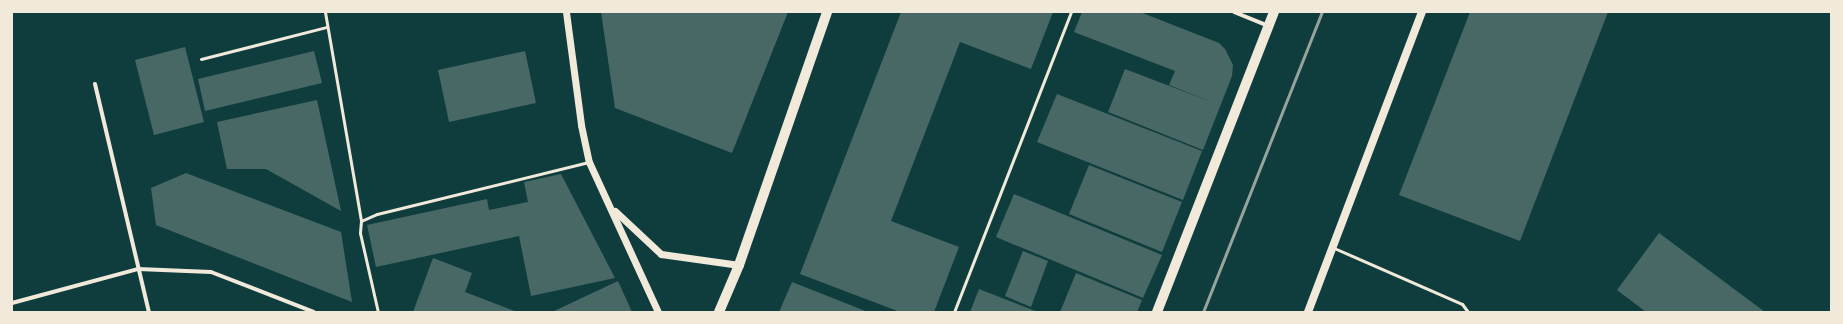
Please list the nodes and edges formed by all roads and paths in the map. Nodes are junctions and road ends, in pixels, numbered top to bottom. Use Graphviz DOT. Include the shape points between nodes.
graph roads {
  1 [pos="325,12"];
  2 [pos="566,12"];
  3 [pos="827,12"];
  4 [pos="1071,12"];
  5 [pos="1234,12"];
  6 [pos="1274,12"];
  7 [pos="1422,12"];
  8 [pos="1268,26"];
  9 [pos="327,27"];
  10 [pos="201,59"];
  11 [pos="95,84"];
  12 [pos="589,162"];
  13 [pos="611,208"];
  14 [pos="361,221"];
  15 [pos="1332,248"];
  16 [pos="739,265"];
  17 [pos="138,269"];
  18 [pos="12,304"];
  19 [pos="149,312"];
  20 [pos="314,312"];
  21 [pos="378,312"];
  22 [pos="658,312"];
  23 [pos="719,312"];
  24 [pos="954,312"];
  25 [pos="1157,312"];
  26 [pos="1308,312"];
  27 [pos="1468,312"];
  1 -- 9 [label="lane"];
  2 -- 12 [label="street" via="581,125"];
  3 -- 16 [label="main road"];
  4 -- 24 [label="lane"];
  5 -- 8 [label="street"];
  6 -- 8 [label="main road"];
  7 -- 15 [label="main road"];
  8 -- 25 [label="main road"];
  9 -- 10 [label="lane"];
  9 -- 14 [label="lane"];
  11 -- 17 [label="street"];
  12 -- 13 [label="street"];
  12 -- 14 [label="lane" via="377,214"];
  13 -- 16 [label="street" via="661,254"];
  13 -- 22 [label="street"];
  14 -- 21 [label="lane" via="360,233"];
  15 -- 26 [label="main road"];
  15 -- 27 [label="lane" via="1462,304"];
  16 -- 23 [label="main road"];
  17 -- 18 [label="street"];
  17 -- 19 [label="street"];
  17 -- 20 [label="street" via="211,272"];
}
